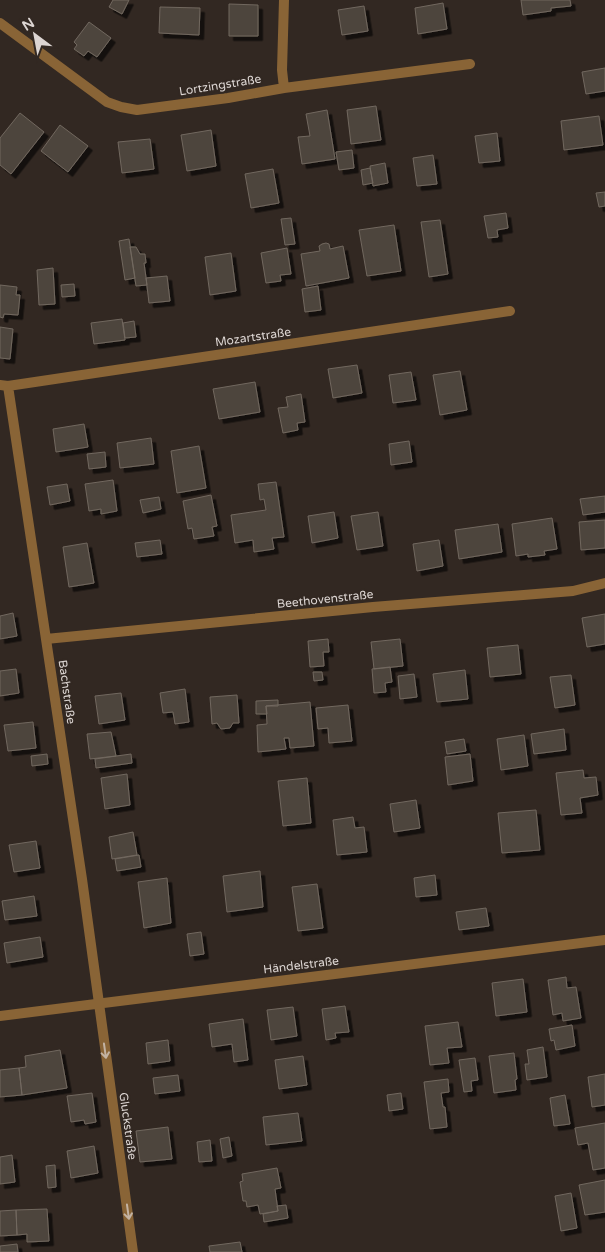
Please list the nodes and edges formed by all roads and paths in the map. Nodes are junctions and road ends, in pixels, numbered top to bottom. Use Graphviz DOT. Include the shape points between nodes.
graph roads {
  1 [pos="284,0"];
  2 [pos="0,23"];
  3 [pos="470,64"];
  4 [pos="284,88"];
  5 [pos="510,311"];
  6 [pos="4,385"];
  7 [pos="605,584"];
  8 [pos="46,639"];
  9 [pos="605,940"];
  10 [pos="99,1003"];
  11 [pos="0,1016"];
  12 [pos="133,1252"];
  1 -- 4 [label="street"];
  2 -- 4 [label="street, Lortzingstraße" via="107,102 121,107 137,110"];
  3 -- 4 [label="street, Lortzingstraße"];
  5 -- 6 [label="street, Mozartstraße"];
  6 -- 8 [label="street, Bachstraße"];
  7 -- 8 [label="street, Beethovenstraße" via="573,591"];
  8 -- 10 [label="street, Bachstraße"];
  9 -- 10 [label="street, Händelstraße"];
  10 -- 11 [label="street, Händelstraße"];
  10 -- 12 [label="street, Gluckstraße, one-way"];
}
